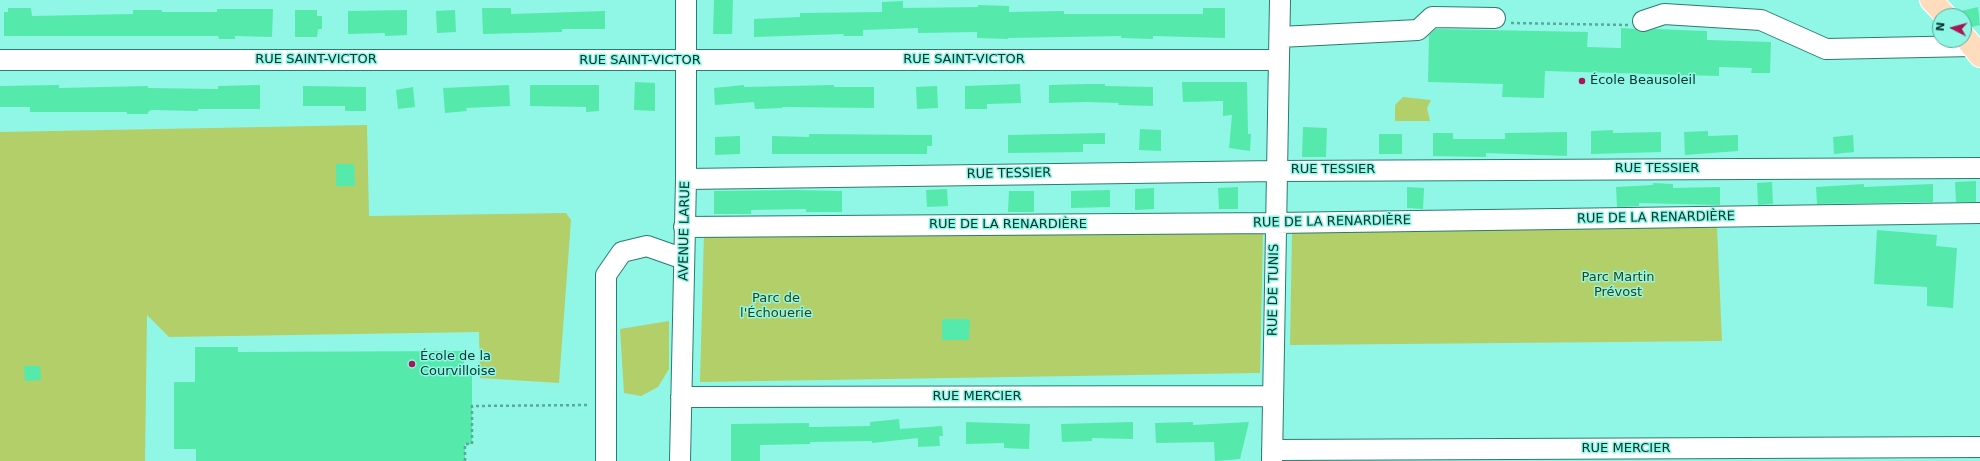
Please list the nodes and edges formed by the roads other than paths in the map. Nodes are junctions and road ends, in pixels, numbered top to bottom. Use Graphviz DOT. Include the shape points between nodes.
graph roads {
  1 [pos="686,0"];
  2 [pos="1280,0"];
  3 [pos="1495,18"];
  4 [pos="1643,21"];
  5 [pos="1280,37"];
  6 [pos="1932,47"];
  7 [pos="0,60"];
  8 [pos="1279,60"];
  9 [pos="685,61"];
  10 [pos="1980,168"];
  11 [pos="1278,171"];
  12 [pos="686,179"];
  13 [pos="1980,213"];
  14 [pos="1275,223"];
  15 [pos="684,227"];
  16 [pos="684,259"];
  17 [pos="1272,396"];
  18 [pos="681,398"];
  19 [pos="1980,447"];
  20 [pos="1272,455"];
  21 [pos="606,461"];
  22 [pos="680,461"];
  1 -- 9 [label="street, AVENUE LARUE"];
  2 -- 5 [label="street, RUE DE TUNIS"];
  3 -- 5 [label="street" via="1432,17 1418,30"];
  4 -- 6 [label="street" via="1664,14 1761,20 1826,49"];
  5 -- 8 [label="street, RUE DE TUNIS"];
  7 -- 9 [label="street, RUE SAINT-VICTOR"];
  8 -- 9 [label="street, RUE SAINT-VICTOR"];
  8 -- 11 [label="street, RUE DE TUNIS"];
  9 -- 12 [label="street, AVENUE LARUE"];
  10 -- 11 [label="street, RUE TESSIER"];
  11 -- 12 [label="street, RUE TESSIER"];
  11 -- 14 [label="street, RUE DE TUNIS"];
  12 -- 15 [label="street, AVENUE LARUE"];
  13 -- 14 [label="street, RUE DE LA RENARDIÈRE"];
  14 -- 15 [label="street, RUE DE LA RENARDIÈRE"];
  14 -- 17 [label="street, RUE DE TUNIS"];
  15 -- 16 [label="street, AVENUE LARUE"];
  16 -- 18 [label="street, AVENUE LARUE"];
  16 -- 21 [label="street" via="647,246 622,252 606,275"];
  17 -- 18 [label="street, RUE MERCIER"];
  17 -- 20 [label="street, RUE DE TUNIS"];
  18 -- 22 [label="street, AVENUE LARUE"];
  19 -- 20 [label="street, RUE MERCIER"];
}
